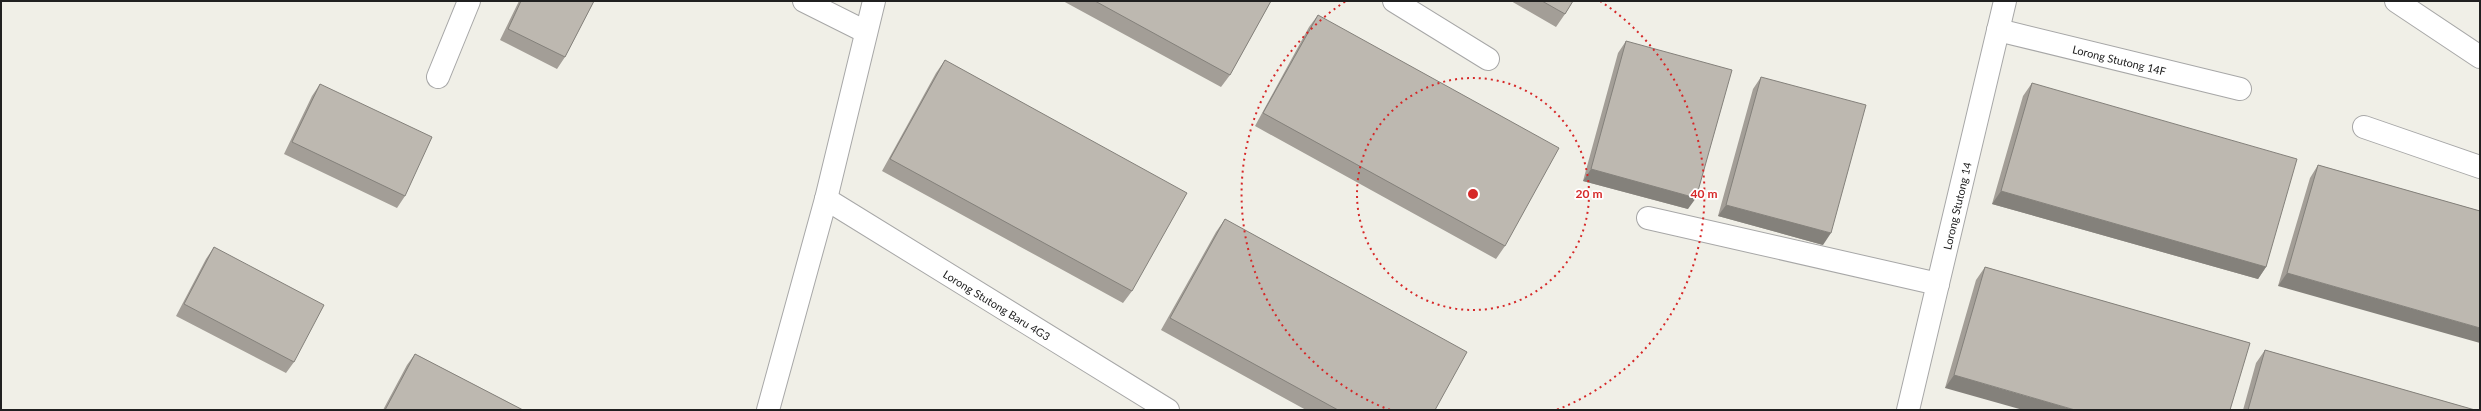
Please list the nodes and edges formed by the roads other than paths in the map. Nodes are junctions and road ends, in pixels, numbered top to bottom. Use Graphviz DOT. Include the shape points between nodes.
graph roads {
  1 [pos="469,1"];
  2 [pos="804,1"];
  3 [pos="874,1"];
  4 [pos="1394,1"];
  5 [pos="2005,1"];
  6 [pos="2396,1"];
  7 [pos="1998,30"];
  8 [pos="866,32"];
  9 [pos="2480,57"];
  10 [pos="1488,59"];
  11 [pos="438,77"];
  12 [pos="2240,89"];
  13 [pos="2364,127"];
  14 [pos="2480,167"];
  15 [pos="826,199"];
  16 [pos="1648,218"];
  17 [pos="1938,284"];
  18 [pos="768,410"];
  19 [pos="1168,410"];
  20 [pos="1908,410"];
  1 -- 11 [label="street"];
  2 -- 8 [label="street"];
  3 -- 8 [label="street"];
  4 -- 10 [label="street"];
  5 -- 7 [label="street, Lorong Stutong 14"];
  6 -- 9 [label="street"];
  7 -- 12 [label="street, Lorong Stutong 14F"];
  7 -- 17 [label="street, Lorong Stutong 14"];
  8 -- 15 [label="street"];
  13 -- 14 [label="street"];
  15 -- 18 [label="street"];
  15 -- 19 [label="street, Lorong Stutong Baru 4G3"];
  16 -- 17 [label="street"];
  17 -- 20 [label="street, Lorong Stutong 14"];
}
